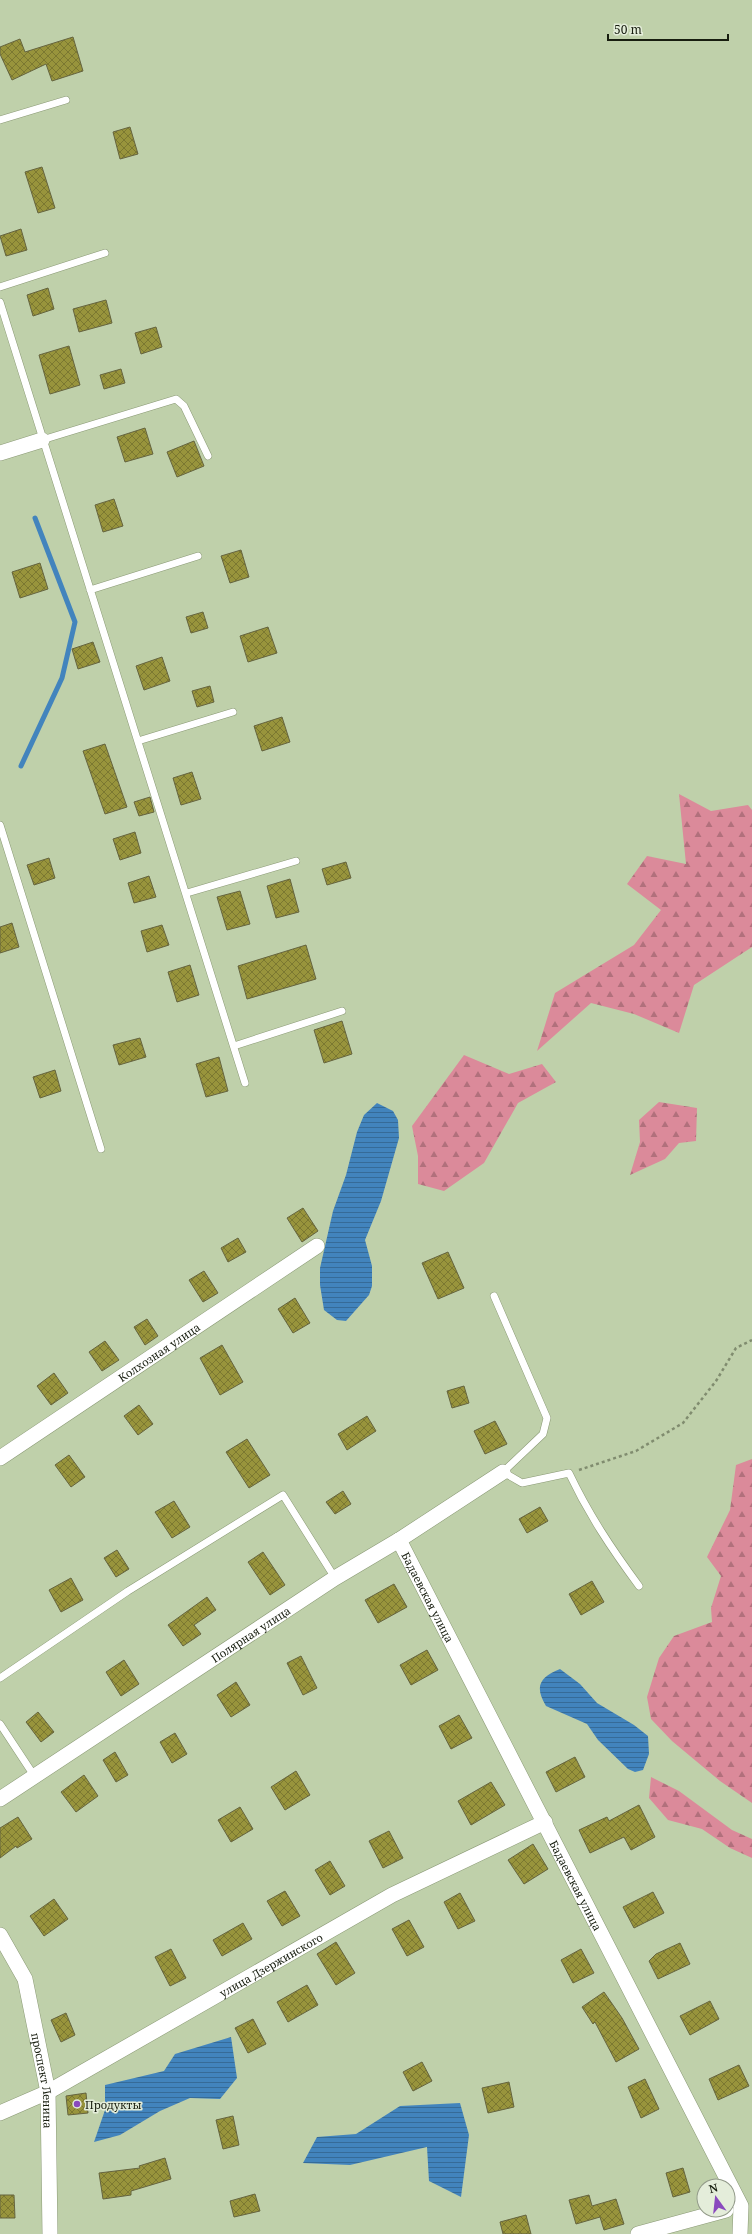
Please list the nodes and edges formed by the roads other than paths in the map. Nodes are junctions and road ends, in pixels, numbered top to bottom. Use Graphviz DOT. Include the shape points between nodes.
graph roads {
  1 [pos="66,100"];
  2 [pos="0,120"];
  3 [pos="105,253"];
  4 [pos="0,287"];
  5 [pos="0,302"];
  6 [pos="42,440"];
  7 [pos="0,453"];
  8 [pos="208,456"];
  9 [pos="198,556"];
  10 [pos="90,590"];
  11 [pos="234,712"];
  12 [pos="138,741"];
  13 [pos="0,825"];
  14 [pos="296,861"];
  15 [pos="187,892"];
  16 [pos="342,1011"];
  17 [pos="234,1046"];
  18 [pos="245,1082"];
  19 [pos="101,1149"];
  20 [pos="317,1246"];
  21 [pos="494,1296"];
  22 [pos="0,1458"];
  23 [pos="503,1472"];
  24 [pos="399,1540"];
  25 [pos="335,1578"];
  26 [pos="639,1586"];
  27 [pos="0,1678"];
  28 [pos="0,1724"];
  29 [pos="35,1777"];
  30 [pos="0,1799"];
  31 [pos="545,1822"];
  32 [pos="0,1935"];
  33 [pos="48,2092"];
  34 [pos="0,2113"];
  35 [pos="737,2207"];
  36 [pos="50,2234"];
  37 [pos="638,2234"];
  38 [pos="740,2234"];
  1 -- 2 [label="lane"];
  3 -- 4 [label="lane"];
  5 -- 6 [label="lane"];
  6 -- 7 [label="street"];
  6 -- 8 [label="lane" via="176,399 184,406"];
  6 -- 10 [label="lane"];
  9 -- 10 [label="lane"];
  10 -- 12 [label="lane"];
  11 -- 12 [label="lane"];
  12 -- 15 [label="lane"];
  13 -- 19 [label="lane"];
  14 -- 15 [label="lane"];
  15 -- 17 [label="lane"];
  16 -- 17 [label="lane"];
  17 -- 18 [label="lane"];
  20 -- 22 [label="street, Колхозная улица"];
  21 -- 23 [label="lane" via="547,1418 543,1434"];
  23 -- 24 [label="street, Полярная улица"];
  23 -- 26 [label="lane" via="522,1483 569,1473 586,1510"];
  24 -- 25 [label="street, Полярная улица"];
  24 -- 31 [label="street, Бадаевская улица"];
  25 -- 27 [label="lane" via="284,1495 128,1591"];
  25 -- 29 [label="street, Полярная улица"];
  28 -- 29 [label="lane"];
  29 -- 30 [label="street, Полярная улица"];
  31 -- 33 [label="street, улица Дзержинского" via="392,1895"];
  31 -- 35 [label="street, Бадаевская улица"];
  32 -- 33 [label="street, проспект Ленина" via="25,1979"];
  33 -- 34 [label="street, улица Дзержинского"];
  33 -- 36 [label="street, проспект Ленина"];
  35 -- 37 [label="street"];
  35 -- 38 [label="street, Бадаевская улица"];
}
